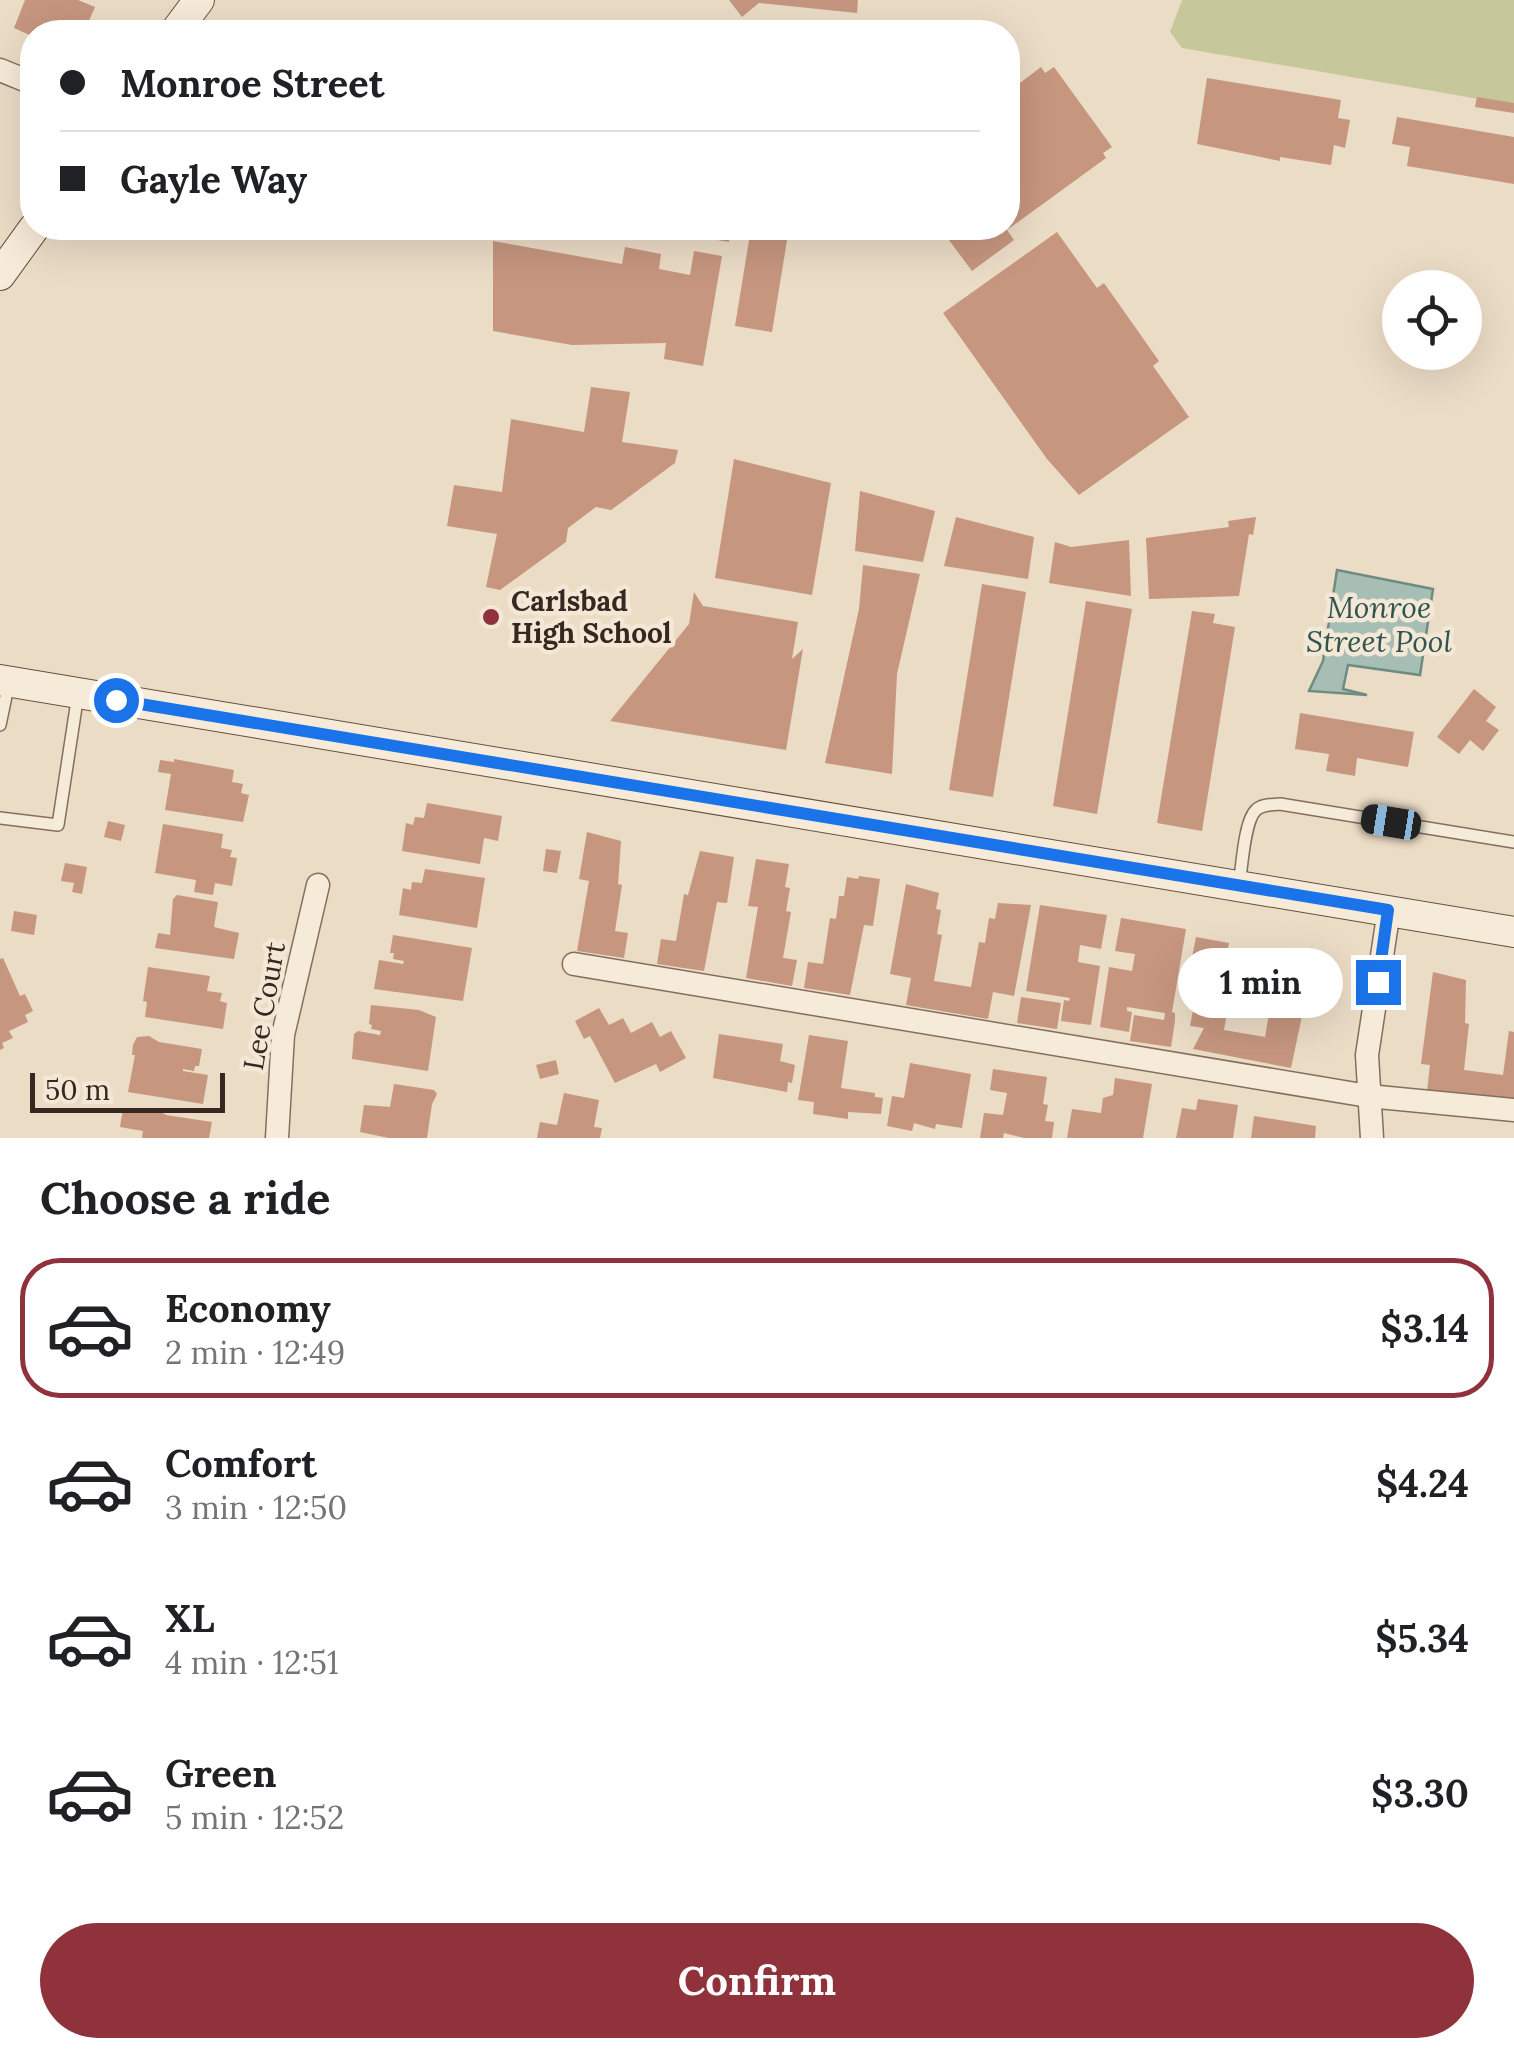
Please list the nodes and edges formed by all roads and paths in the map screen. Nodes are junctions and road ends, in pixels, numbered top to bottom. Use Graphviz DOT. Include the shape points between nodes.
graph roads {
  1 [pos="24,240"];
  2 [pos="2,267"];
  3 [pos="4,681"];
  4 [pos="78,693"];
  5 [pos="0,724"];
  6 [pos="0,818"];
  7 [pos="1514,842"];
  8 [pos="318,885"];
  9 [pos="1239,885"];
  10 [pos="1388,910"];
  11 [pos="1514,932"];
  12 [pos="574,964"];
  13 [pos="1368,1096"];
  14 [pos="1514,1110"];
  15 [pos="277,1138"];
  16 [pos="1372,1138"];
  1 -- 2 [label="main road"];
  3 -- 4 [label="main road"];
  3 -- 5 [label="lane"];
  4 -- 6 [label="lane" via="58,825"];
  4 -- 9 [label="main road"];
  7 -- 9 [label="lane" via="1266,805 1250,817"];
  8 -- 15 [label="street, Lee Court" via="283,1035"];
  9 -- 10 [label="main road"];
  10 -- 11 [label="main road"];
  10 -- 13 [label="street" via="1367,1055"];
  12 -- 13 [label="street"];
  13 -- 14 [label="street"];
  13 -- 16 [label="street"];
}
